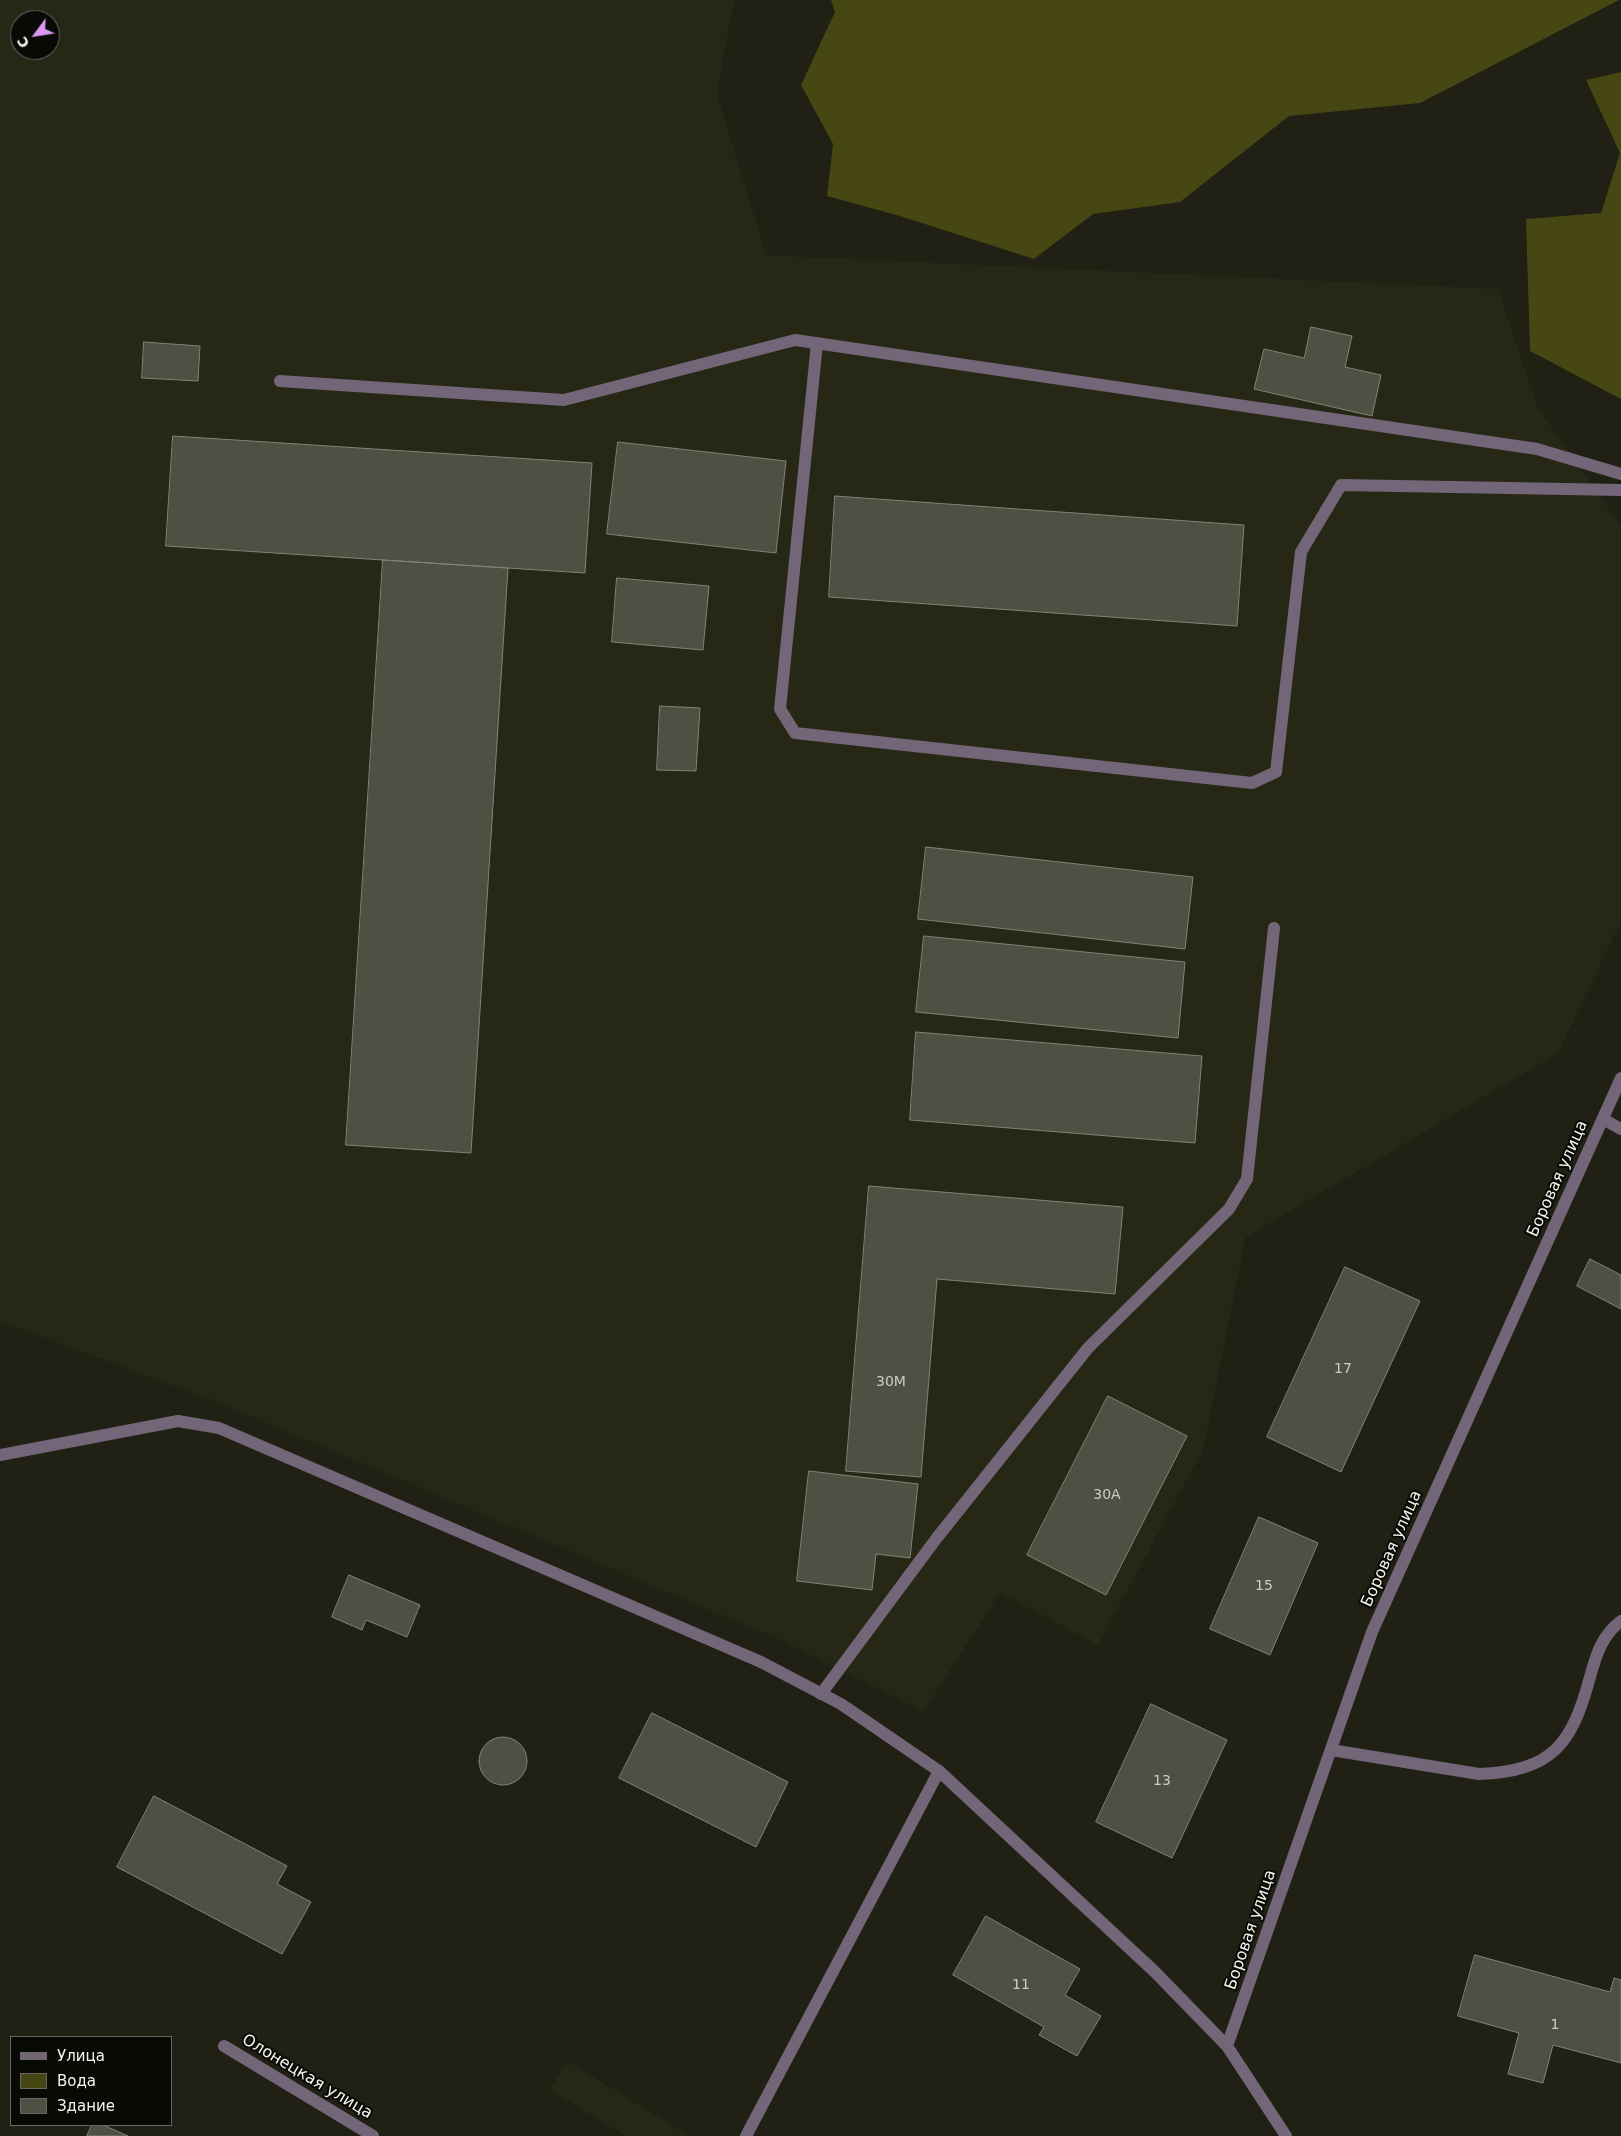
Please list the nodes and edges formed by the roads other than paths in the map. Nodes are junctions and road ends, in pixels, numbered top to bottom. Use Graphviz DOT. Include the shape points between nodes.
graph roads {
  1 [pos="817,343"];
  2 [pos="280,381"];
  3 [pos="1621,474"];
  4 [pos="1621,490"];
  5 [pos="1274,928"];
  6 [pos="1621,1078"];
  7 [pos="1603,1119"];
  8 [pos="1621,1129"];
  9 [pos="0,1455"];
  10 [pos="1621,1621"];
  11 [pos="821,1694"];
  12 [pos="1331,1750"];
  13 [pos="939,1771"];
  14 [pos="224,2046"];
  15 [pos="1227,2046"];
  16 [pos="373,2136"];
  17 [pos="746,2136"];
  18 [pos="1286,2136"];
  1 -- 2 [label="street" via="795,340 564,400"];
  1 -- 3 [label="street" via="1537,448"];
  1 -- 4 [label="street" via="780,709 795,733 1252,783 1276,772 1301,552 1340,486"];
  5 -- 11 [label="street" via="1247,1179 1229,1209 1088,1348 936,1538"];
  6 -- 7 [label="street, Боровая улица"];
  7 -- 8 [label="street"];
  7 -- 12 [label="street, Боровая улица" via="1372,1632"];
  9 -- 11 [label="street" via="178,1421 219,1428 761,1662"];
  10 -- 12 [label="street" via="1605,1636 1596,1654 1580,1714 1565,1741 1547,1757 1526,1768 1479,1774"];
  11 -- 13 [label="street" via="841,1704"];
  12 -- 15 [label="street, Боровая улица"];
  13 -- 15 [label="street" via="1155,1972"];
  13 -- 17 [label="street"];
  14 -- 16 [label="street, Олонецкая улица"];
  15 -- 18 [label="street"];
}
